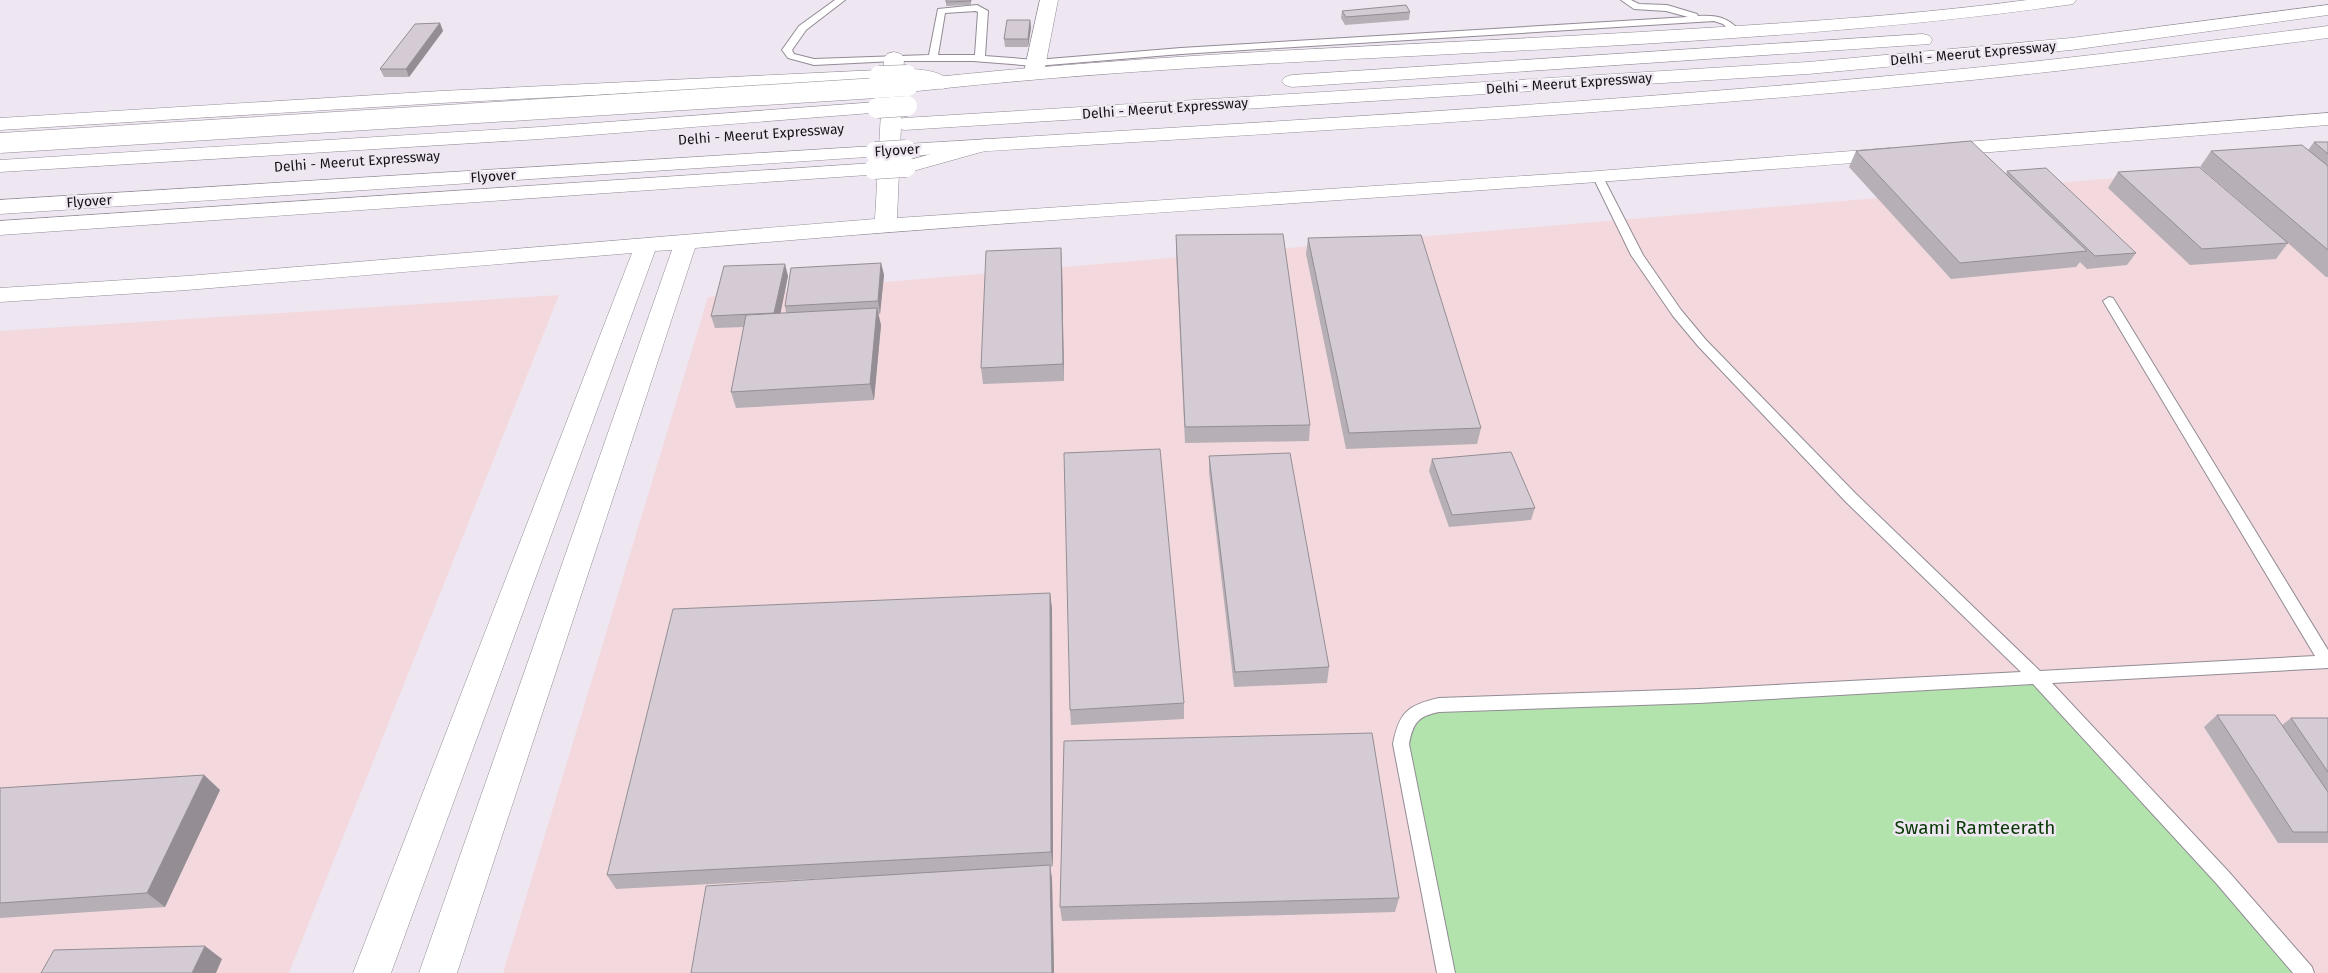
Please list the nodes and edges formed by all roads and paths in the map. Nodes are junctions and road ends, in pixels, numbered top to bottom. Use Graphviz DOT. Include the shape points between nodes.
graph roads {
  1 [pos="841,0"];
  2 [pos="1049,0"];
  3 [pos="1625,0"];
  4 [pos="2067,0"];
  5 [pos="2328,10"];
  6 [pos="2170,13"];
  7 [pos="1704,19"];
  8 [pos="1736,32"];
  9 [pos="2328,32"];
  10 [pos="2328,48"];
  11 [pos="894,58"];
  12 [pos="933,58"];
  13 [pos="980,58"];
  14 [pos="2112,60"];
  15 [pos="1035,68"];
  16 [pos="1277,82"];
  17 [pos="907,98"];
  18 [pos="1020,98"];
  19 [pos="876,117"];
  20 [pos="2328,119"];
  21 [pos="0,124"];
  22 [pos="0,143"];
  23 [pos="906,158"];
  24 [pos="0,166"];
  25 [pos="1598,177"];
  26 [pos="0,183"];
  27 [pos="0,207"];
  28 [pos="886,225"];
  29 [pos="0,228"];
  30 [pos="686,242"];
  31 [pos="646,245"];
  32 [pos="0,296"];
  33 [pos="2109,301"];
  34 [pos="2327,662"];
  35 [pos="2037,678"];
  36 [pos="372,973"];
  37 [pos="438,973"];
  38 [pos="1446,973"];
  39 [pos="2306,973"];
  1 -- 11 [label="lane" via="796,34 787,50 791,56 814,62"];
  2 -- 15 [label="main road"];
  3 -- 7 [label="lane" via="1637,7 1667,8"];
  4 -- 8 [label="main road" via="1979,12"];
  5 -- 17 [label="main road, Delhi - Meerut Expressway" via="2071,44 1837,65"];
  6 -- 16 [label="main road, Delhi - Meerut Expressway" via="2034,31 1922,40"];
  7 -- 8 [label="lane" via="1721,19"];
  7 -- 15 [label="lane" via="1181,51"];
  8 -- 15 [label="main road"];
  9 -- 14 [label="main road"];
  10 -- 14 [label="main road"];
  11 -- 12 [label="lane"];
  11 -- 28 [label="main road"];
  12 -- 13 [label="lane"];
  12 -- 13 [label="lane" via="941,11 977,8 984,11"];
  13 -- 15 [label="lane"];
  14 -- 23 [label="main road" via="1877,84 1606,106 985,145"];
  15 -- 17 [label="main road" via="942,83"];
  17 -- 18 [label="main road, Delhi - Meerut Expressway"];
  17 -- 19 [label="main road, Delhi - Meerut Expressway"];
  17 -- 21 [label="main road, bridge" via="879,76 441,97"];
  17 -- 22 [label="main road, bridge"];
  19 -- 24 [label="main road, Delhi - Meerut Expressway" via="540,133"];
  19 -- 26 [label="main road, Delhi - Meerut Expressway"];
  20 -- 25 [label="main road"];
  23 -- 27 [label="main road, Flyover, bridge"];
  23 -- 29 [label="main road, bridge" via="874,169"];
  25 -- 28 [label="main road"];
  25 -- 35 [label="lane" via="1637,255 1702,343 1844,491"];
  28 -- 30 [label="main road"];
  30 -- 31 [label="main road"];
  30 -- 37 [label="main road"];
  31 -- 32 [label="main road"];
  31 -- 36 [label="main road"];
  33 -- 34 [label="lane"];
  34 -- 35 [label="lane"];
  35 -- 38 [label="lane" via="1699,696 1439,705 1418,709 1404,724 1401,744"];
  35 -- 39 [label="lane" via="2222,877"];
}
